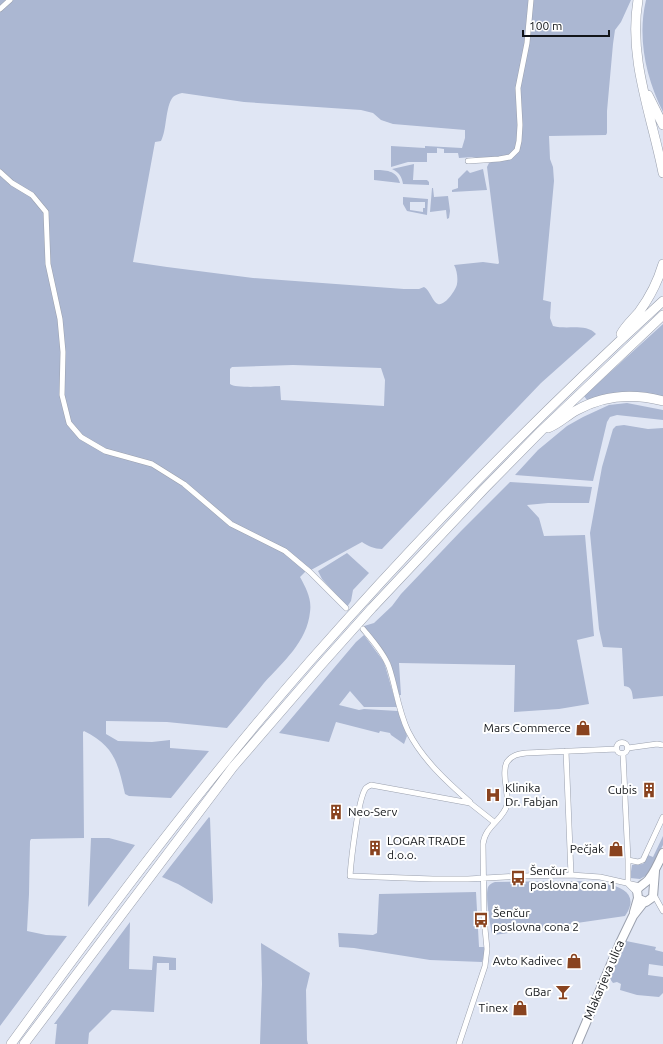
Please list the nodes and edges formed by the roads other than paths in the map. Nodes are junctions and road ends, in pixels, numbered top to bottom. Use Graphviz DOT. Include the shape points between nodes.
graph roads {
  1 [pos="10,0"];
  2 [pos="531,0"];
  3 [pos="638,0"];
  4 [pos="0,9"];
  5 [pos="642,79"];
  6 [pos="663,125"];
  7 [pos="468,161"];
  8 [pos="0,172"];
  9 [pos="663,173"];
  10 [pos="663,264"];
  11 [pos="663,301"];
  12 [pos="663,314"];
  13 [pos="615,345"];
  14 [pos="663,401"];
  15 [pos="541,431"];
  16 [pos="346,608"];
  17 [pos="363,629"];
  18 [pos="663,745"];
  19 [pos="628,748"];
  20 [pos="616,749"];
  21 [pos="566,751"];
  22 [pos="622,754"];
  23 [pos="470,803"];
  24 [pos="663,818"];
  25 [pos="494,822"];
  26 [pos="663,853"];
  27 [pos="628,860"];
  28 [pos="571,875"];
  29 [pos="482,878"];
  30 [pos="628,884"];
  31 [pos="645,893"];
  32 [pos="662,910"];
  33 [pos="11,1044"];
  34 [pos="24,1044"];
  35 [pos="459,1044"];
  36 [pos="577,1044"];
  1 -- 4 [label="street"];
  2 -- 7 [label="street" via="527,43 518,88 520,125 517,150 510,157 499,160"];
  3 -- 5 [label="highway" via="636,41"];
  5 -- 6 [label="highway"];
  5 -- 9 [label="highway"];
  8 -- 16 [label="street" via="32,195 46,212 48,264 60,319 63,352 62,395 69,423 81,437 105,451 152,464 184,484 231,524 285,551"];
  10 -- 13 [label="highway" via="650,296 623,330"];
  11 -- 13 [label="highway"];
  12 -- 15 [label="highway"];
  13 -- 33 [label="highway" via="445,514 310,660 145,863"];
  14 -- 15 [label="highway" via="636,396 600,400 576,410 555,425"];
  15 -- 34 [label="highway" via="372,608 244,755"];
  17 -- 23 [label="street" via="388,665 408,731 434,767"];
  18 -- 19 [label="street"];
  19 -- 20 [label="street" via="622,743 618,744"];
  19 -- 22 [label="street" via="627,752"];
  20 -- 21 [label="street"];
  20 -- 22 [label="street"];
  21 -- 25 [label="street" via="513,756 506,763 505,769 507,804"];
  21 -- 28 [label="street"];
  22 -- 27 [label="street"];
  23 -- 25 [label="street"];
  23 -- 29 [label="street" via="371,785 366,788 360,803 350,876"];
  24 -- 27 [label="street" via="643,860"];
  25 -- 29 [label="street" via="484,838"];
  26 -- 31 [label="main road"];
  27 -- 30 [label="street"];
  28 -- 29 [label="street"];
  28 -- 30 [label="street" via="600,877"];
  29 -- 35 [label="street" via="486,966"];
  30 -- 31 [label="street"];
  31 -- 32 [label="street"];
  31 -- 32 [label="street"];
  31 -- 36 [label="main road, Mlakarjeva ulica" via="605,975"];
}
